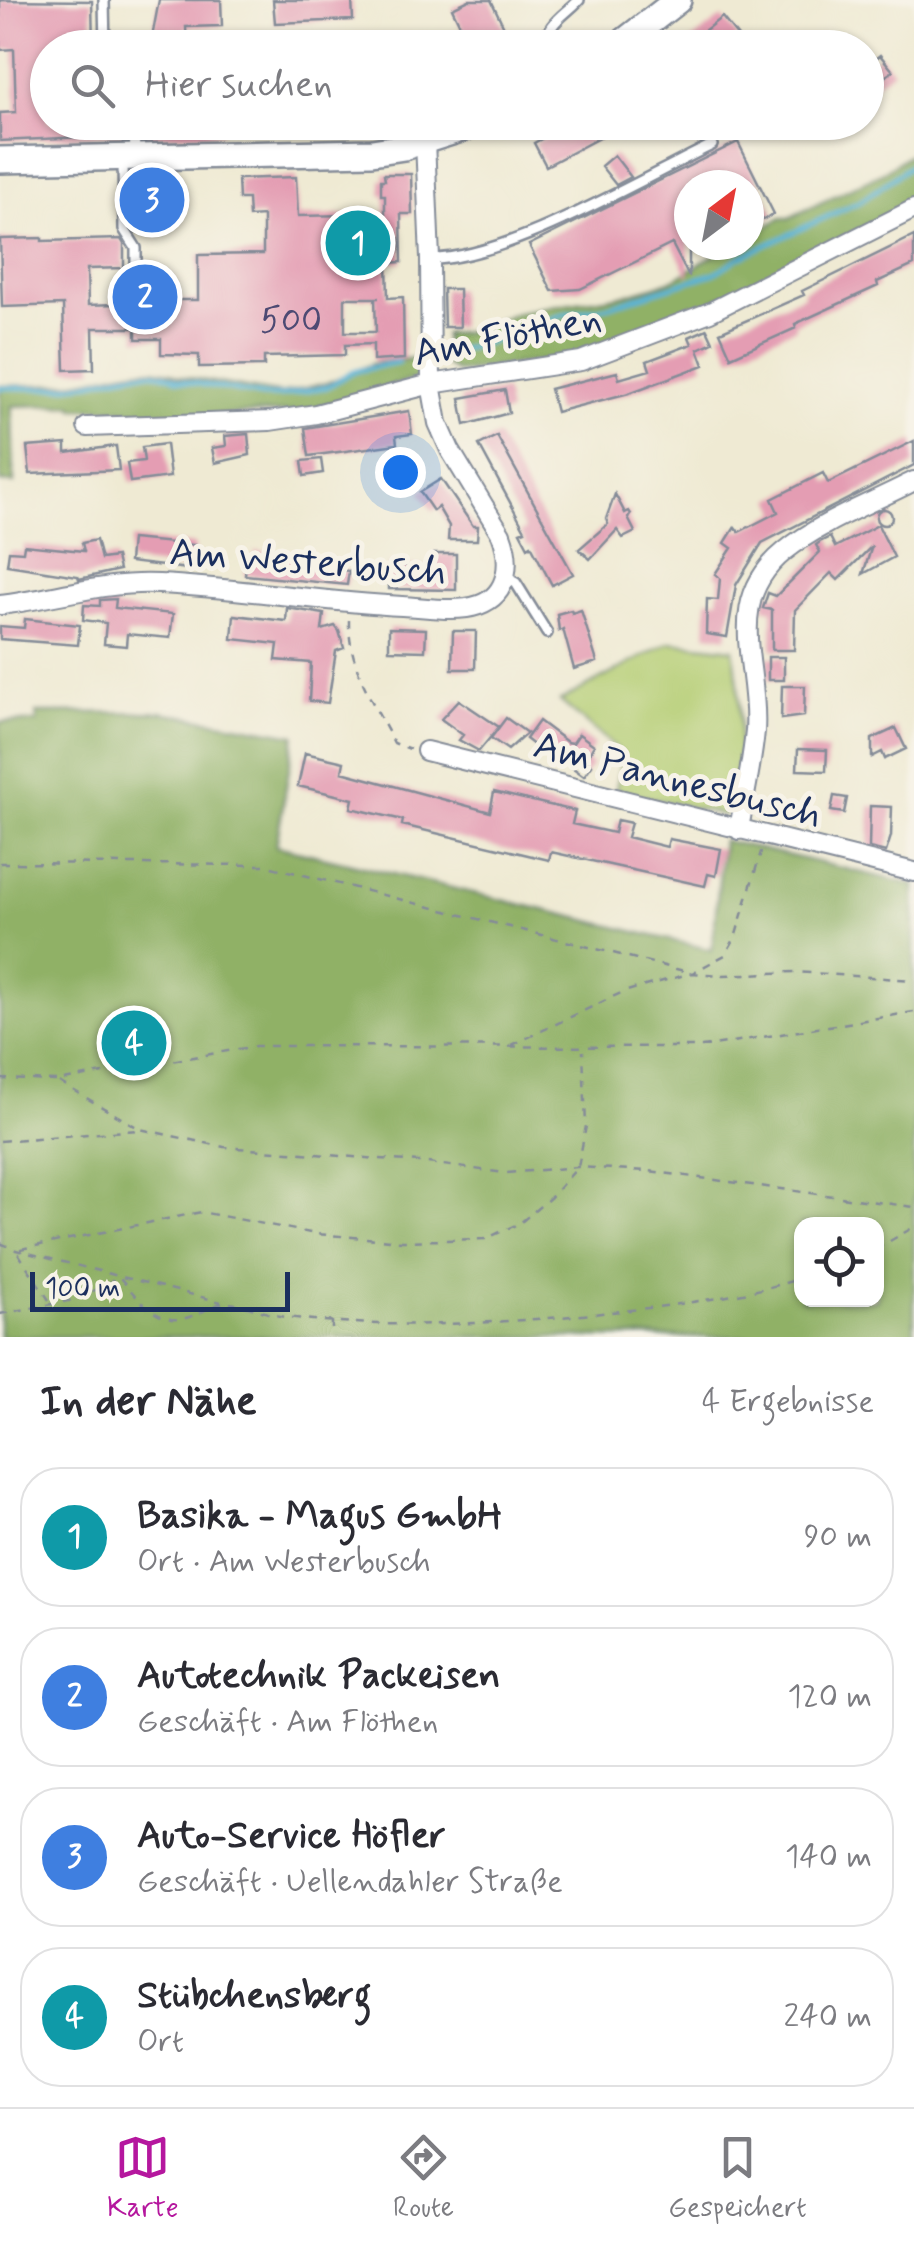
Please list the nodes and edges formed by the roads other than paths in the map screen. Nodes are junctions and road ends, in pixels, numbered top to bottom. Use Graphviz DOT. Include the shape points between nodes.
graph roads {
  1 [pos="104,0"];
  2 [pos="579,0"];
  3 [pos="678,0"];
  4 [pos="104,30"];
  5 [pos="551,30"];
  6 [pos="639,30"];
  7 [pos="132,140"];
  8 [pos="427,140"];
  9 [pos="424,141"];
  10 [pos="712,145"];
  11 [pos="130,159"];
  12 [pos="0,160"];
  13 [pos="914,209"];
  14 [pos="430,259"];
  15 [pos="136,286"];
  16 [pos="431,384"];
  17 [pos="87,427"];
  18 [pos="914,481"];
  19 [pos="505,577"];
  20 [pos="0,606"];
  21 [pos="547,633"];
  22 [pos="426,751"];
  23 [pos="738,830"];
  24 [pos="914,872"];
  1 -- 4 [label="lane"];
  2 -- 5 [label="lane"];
  3 -- 6 [label="main road"];
  7 -- 11 [label="lane"];
  8 -- 9 [label="main road"];
  9 -- 11 [label="main road" via="372,152"];
  9 -- 14 [label="street, Am Westerbusch"];
  10 -- 14 [label="lane" via="530,233 451,259"];
  11 -- 12 [label="main road"];
  11 -- 15 [label="lane" via="124,228 136,248"];
  13 -- 16 [label="street, Am Flöthen" via="638,342 580,362"];
  14 -- 16 [label="street, Am Westerbusch"];
  16 -- 17 [label="street, Am Flöthen" via="270,420"];
  16 -- 19 [label="street, Am Westerbusch" via="450,450 502,534"];
  18 -- 23 [label="street" via="802,538 763,576 746,618 755,731"];
  19 -- 20 [label="street, Am Westerbusch" via="480,604 456,608 156,583"];
  19 -- 21 [label="lane" via="516,583"];
  22 -- 23 [label="street, Am Pannesbusch"];
  23 -- 24 [label="street, Am Pannesbusch"];
}
